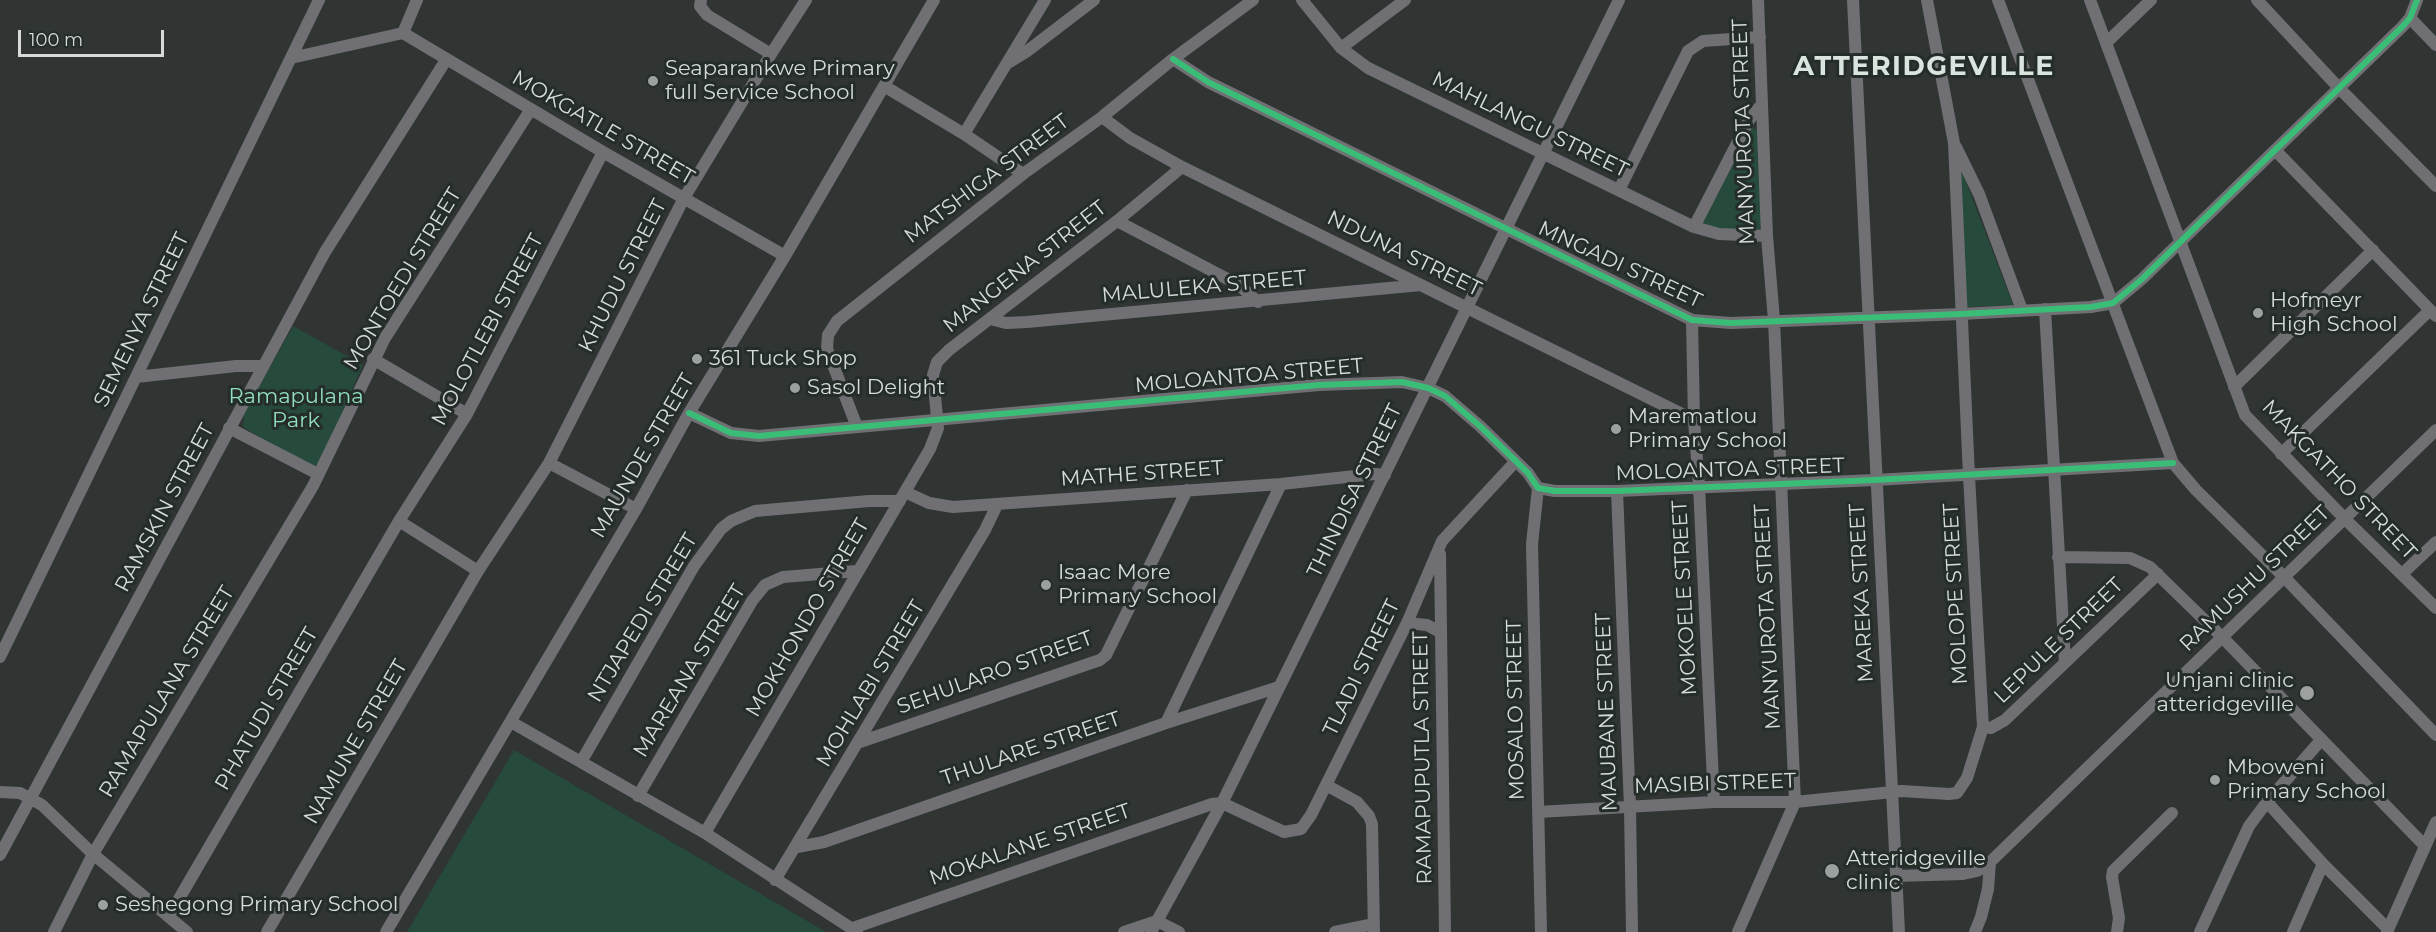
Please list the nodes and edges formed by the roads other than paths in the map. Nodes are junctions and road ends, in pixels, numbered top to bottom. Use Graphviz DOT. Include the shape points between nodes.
graph roads {
  1 [pos="319,0"];
  2 [pos="417,0"];
  3 [pos="701,0"];
  4 [pos="806,0"];
  5 [pos="934,0"];
  6 [pos="1045,0"];
  7 [pos="1094,0"];
  8 [pos="1253,0"];
  9 [pos="1302,0"];
  10 [pos="1405,0"];
  11 [pos="1619,0"];
  12 [pos="1758,0"];
  13 [pos="1853,0"];
  14 [pos="1927,0"];
  15 [pos="1998,0"];
  16 [pos="2090,0"];
  17 [pos="2151,0"];
  18 [pos="2257,0"];
  19 [pos="2417,0"];
  20 [pos="2410,18"];
  21 [pos="403,33"];
  22 [pos="1760,37"];
  23 [pos="2106,43"];
  24 [pos="2436,45"];
  25 [pos="1341,48"];
  26 [pos="771,54"];
  27 [pos="291,58"];
  28 [pos="1173,59"];
  29 [pos="446,60"];
  30 [pos="1008,63"];
  31 [pos="884,86"];
  32 [pos="2339,88"];
  33 [pos="1762,104"];
  34 [pos="531,109"];
  35 [pos="1102,117"];
  36 [pos="964,134"];
  37 [pos="1954,143"];
  38 [pos="2275,150"];
  39 [pos="603,152"];
  40 [pos="1542,153"];
  41 [pos="1182,167"];
  42 [pos="1023,174"];
  43 [pos="2436,186"];
  44 [pos="1619,190"];
  45 [pos="684,198"];
  46 [pos="1117,221"];
  47 [pos="1694,227"];
  48 [pos="1506,230"];
  49 [pos="1767,236"];
  50 [pos="2181,242"];
  51 [pos="2373,250"];
  52 [pos="785,256"];
  53 [pos="1422,285"];
  54 [pos="1258,302"];
  55 [pos="2113,303"];
  56 [pos="1467,306"];
  57 [pos="2045,309"];
  58 [pos="2022,310"];
  59 [pos="2433,313"];
  60 [pos="1961,314"];
  61 [pos="1869,317"];
  62 [pos="990,319"];
  63 [pos="1692,320"];
  64 [pos="1773,320"];
  65 [pos="373,359"];
  66 [pos="263,366"];
  67 [pos="136,377"];
  68 [pos="2234,387"];
  69 [pos="1428,388"];
  70 [pos="689,412"];
  71 [pos="467,414"];
  72 [pos="937,420"];
  73 [pos="1694,420"];
  74 [pos="856,427"];
  75 [pos="229,428"];
  76 [pos="2436,430"];
  77 [pos="2281,454"];
  78 [pos="1515,462"];
  79 [pos="549,463"];
  80 [pos="2173,463"];
  81 [pos="2053,471"];
  82 [pos="318,474"];
  83 [pos="1385,475"];
  84 [pos="1969,476"];
  85 [pos="1875,480"];
  86 [pos="1281,484"];
  87 [pos="1781,484"];
  88 [pos="1699,486"];
  89 [pos="1538,488"];
  90 [pos="1187,490"];
  91 [pos="1617,491"];
  92 [pos="902,496"];
  93 [pos="997,505"];
  94 [pos="636,509"];
  95 [pos="2345,519"];
  96 [pos="399,521"];
  97 [pos="2436,542"];
  98 [pos="1440,547"];
  99 [pos="2058,557"];
  100 [pos="478,571"];
  101 [pos="858,571"];
  102 [pos="2403,573"];
  103 [pos="2158,574"];
  104 [pos="2284,577"];
  105 [pos="2436,608"];
  106 [pos="1407,624"];
  107 [pos="1440,632"];
  108 [pos="2223,638"];
  109 [pos="0,657"];
  110 [pos="2065,662"];
  111 [pos="1279,687"];
  112 [pos="511,722"];
  113 [pos="1166,723"];
  114 [pos="1983,727"];
  115 [pos="2436,735"];
  116 [pos="2321,740"];
  117 [pos="860,742"];
  118 [pos="581,762"];
  119 [pos="1326,785"];
  120 [pos="0,792"];
  121 [pos="1892,792"];
  122 [pos="638,796"];
  123 [pos="32,798"];
  124 [pos="1714,802"];
  125 [pos="1795,802"];
  126 [pos="2267,802"];
  127 [pos="1222,803"];
  128 [pos="1630,807"];
  129 [pos="1538,812"];
  130 [pos="2172,813"];
  131 [pos="2436,822"];
  132 [pos="705,833"];
  133 [pos="2425,846"];
  134 [pos="797,847"];
  135 [pos="93,854"];
  136 [pos="0,855"];
  137 [pos="1990,862"];
  138 [pos="2323,864"];
  139 [pos="1896,876"];
  140 [pos="775,880"];
  141 [pos="169,916"];
  142 [pos="1154,926"];
  143 [pos="1374,928"];
  144 [pos="2118,929"];
  145 [pos="855,930"];
  146 [pos="2387,931"];
  147 [pos="54,932"];
  148 [pos="187,932"];
  149 [pos="267,932"];
  150 [pos="386,932"];
  151 [pos="1124,932"];
  152 [pos="1179,932"];
  153 [pos="1335,932"];
  154 [pos="1445,932"];
  155 [pos="1541,932"];
  156 [pos="1632,932"];
  157 [pos="1738,932"];
  158 [pos="1899,932"];
  159 [pos="1975,932"];
  160 [pos="2132,932"];
  161 [pos="2200,932"];
  162 [pos="2293,932"];
  1 -- 27 [label="street, SEMENYA STREET"];
  2 -- 21 [label="street"];
  3 -- 26 [label="street" via="700,6 707,15"];
  4 -- 26 [label="street, KHUDU STREET"];
  5 -- 31 [label="street, MAUNDE STREET"];
  6 -- 30 [label="street"];
  7 -- 30 [label="street"];
  8 -- 28 [label="street, MATSHIGA STREET"];
  9 -- 25 [label="street, MAHLANGU STREET"];
  10 -- 25 [label="street"];
  11 -- 40 [label="street, THINDISA STREET"];
  12 -- 22 [label="street, MANYUROTA STREET"];
  13 -- 61 [label="street, MAREKA STREET"];
  14 -- 37 [label="street, MOLOPE STREET"];
  15 -- 55 [label="street"];
  16 -- 23 [label="street, MAKGATHO STREET"];
  17 -- 23 [label="street"];
  18 -- 32 [label="street"];
  19 -- 20 [label="street"];
  20 -- 24 [label="street"];
  20 -- 32 [label="street"];
  21 -- 27 [label="street"];
  21 -- 29 [label="street, MOKGATLE STREET"];
  22 -- 33 [label="street, MANYUROTA STREET"];
  22 -- 44 [label="street" via="1703,41 1688,51"];
  23 -- 50 [label="street, MAKGATHO STREET"];
  25 -- 40 [label="street, MAHLANGU STREET" via="1368,68"];
  26 -- 45 [label="street, KHUDU STREET"];
  27 -- 67 [label="street, SEMENYA STREET"];
  28 -- 35 [label="street, MATSHIGA STREET"];
  28 -- 48 [label="street, MNGADI STREET" via="1208,82"];
  29 -- 34 [label="street, MOKGATLE STREET"];
  29 -- 66 [label="street, RAMSKIN STREET" via="325,252"];
  30 -- 36 [label="street"];
  31 -- 36 [label="street"];
  31 -- 52 [label="street, MAUNDE STREET"];
  32 -- 38 [label="street"];
  32 -- 43 [label="street"];
  33 -- 47 [label="street" via="1749,120"];
  33 -- 49 [label="street, MANYUROTA STREET"];
  34 -- 39 [label="street, MOKGATLE STREET"];
  34 -- 65 [label="street, MONTOEDI STREET"];
  35 -- 41 [label="street, NDUNA STREET"];
  35 -- 42 [label="street, MATSHIGA STREET"];
  36 -- 42 [label="street"];
  37 -- 58 [label="street, MOLOPE STREET" via="1979,194"];
  37 -- 60 [label="street, MOLOPE STREET"];
  38 -- 50 [label="street"];
  38 -- 51 [label="street"];
  39 -- 45 [label="street, MOKGATLE STREET"];
  39 -- 71 [label="street, MOLOTLEBI STREET"];
  40 -- 44 [label="street, MAHLANGU STREET"];
  40 -- 48 [label="street, THINDISA STREET"];
  41 -- 46 [label="street, MANGENA STREET"];
  41 -- 53 [label="street, NDUNA STREET"];
  42 -- 74 [label="street, MATSHIGA STREET" via="843,315 832,328 827,350"];
  44 -- 47 [label="street, MAHLANGU STREET"];
  45 -- 52 [label="street, MOKGATLE STREET"];
  45 -- 79 [label="street, KHUDU STREET"];
  46 -- 54 [label="street" via="1239,285"];
  46 -- 62 [label="street, MANGENA STREET"];
  47 -- 49 [label="street, MAHLANGU STREET" via="1719,234"];
  48 -- 56 [label="street, THINDISA STREET"];
  48 -- 63 [label="street, MNGADI STREET"];
  49 -- 64 [label="street, MANYUROTA STREET"];
  50 -- 55 [label="street"];
  50 -- 68 [label="street, MAKGATHO STREET"];
  51 -- 59 [label="street"];
  51 -- 68 [label="street"];
  52 -- 70 [label="street, MAUNDE STREET"];
  53 -- 54 [label="street, MALULEKA STREET"];
  53 -- 56 [label="street, NDUNA STREET"];
  54 -- 62 [label="street, MALULEKA STREET" via="1016,323"];
  55 -- 57 [label="street, MNGADI STREET"];
  55 -- 80 [label="street"];
  56 -- 69 [label="street, THINDISA STREET"];
  56 -- 73 [label="street, NDUNA STREET"];
  57 -- 58 [label="street, MNGADI STREET"];
  57 -- 81 [label="street"];
  58 -- 60 [label="street, MNGADI STREET"];
  59 -- 77 [label="street"];
  60 -- 61 [label="street, MNGADI STREET"];
  60 -- 84 [label="street, MOLOPE STREET"];
  61 -- 64 [label="street, MNGADI STREET"];
  61 -- 85 [label="street, MAREKA STREET"];
  62 -- 72 [label="street, MANGENA STREET" via="938,362 933,375"];
  63 -- 64 [label="street, MNGADI STREET"];
  63 -- 73 [label="street, MOKOELE STREET"];
  64 -- 87 [label="street, MANYUROTA STREET"];
  65 -- 71 [label="street"];
  65 -- 82 [label="street, MONTOEDI STREET"];
  66 -- 67 [label="street"];
  66 -- 75 [label="street, RAMSKIN STREET"];
  67 -- 109 [label="street, SEMENYA STREET"];
  68 -- 77 [label="street, MAKGATHO STREET" via="2246,415"];
  69 -- 72 [label="street, MOLOANTOA STREET" via="1402,382 1351,382"];
  69 -- 78 [label="street, MOLOANTOA STREET" via="1460,408"];
  69 -- 83 [label="street, THINDISA STREET"];
  70 -- 74 [label="street, MOLOANTOA STREET" via="742,435"];
  70 -- 94 [label="street, MAUNDE STREET"];
  71 -- 96 [label="street, MOLOTLEBI STREET"];
  72 -- 74 [label="street, MOLOANTOA STREET"];
  72 -- 92 [label="street, MOKHONDO STREET" via="930,449"];
  73 -- 88 [label="street, MOKOELE STREET"];
  75 -- 82 [label="street"];
  75 -- 123 [label="street, RAMSKIN STREET"];
  76 -- 95 [label="street, RAMUSHU STREET"];
  77 -- 95 [label="street, MAKGATHO STREET"];
  78 -- 89 [label="street, MOLOANTOA STREET"];
  78 -- 98 [label="street, TLADI STREET"];
  79 -- 94 [label="street"];
  79 -- 100 [label="street, KHUDU STREET"];
  80 -- 81 [label="street, MOLOANTOA STREET"];
  80 -- 104 [label="street"];
  81 -- 84 [label="street, MOLOANTOA STREET"];
  81 -- 99 [label="street"];
  82 -- 135 [label="street, RAMAPULANA STREET"];
  83 -- 86 [label="street, MATHE STREET"];
  83 -- 111 [label="street, THINDISA STREET"];
  84 -- 85 [label="street, MOLOANTOA STREET"];
  84 -- 114 [label="street, MOLOPE STREET"];
  85 -- 87 [label="street, MOLOANTOA STREET"];
  85 -- 121 [label="street, MAREKA STREET"];
  86 -- 90 [label="street, MATHE STREET"];
  86 -- 113 [label="street"];
  87 -- 88 [label="street, MOLOANTOA STREET"];
  87 -- 125 [label="street, MANYUROTA STREET"];
  88 -- 91 [label="street, MOLOANTOA STREET"];
  88 -- 124 [label="street, MOKOELE STREET"];
  89 -- 91 [label="street, MOLOANTOA STREET"];
  89 -- 129 [label="street, MOSALO STREET" via="1532,544"];
  90 -- 93 [label="street, MATHE STREET"];
  90 -- 117 [label="street, SEHULARO STREET" via="1106,655 1100,660"];
  91 -- 128 [label="street, MAUBANE STREET"];
  92 -- 93 [label="street, MATHE STREET" via="945,507"];
  92 -- 101 [label="street, MOKHONDO STREET"];
  92 -- 118 [label="street, NTJAPEDI STREET" via="755,511 721,529 694,566"];
  93 -- 117 [label="street, MOHLABI STREET"];
  94 -- 112 [label="street, MAUNDE STREET"];
  95 -- 102 [label="street, MAKGATHO STREET"];
  95 -- 104 [label="street, RAMUSHU STREET"];
  96 -- 100 [label="street"];
  96 -- 141 [label="street, PHATUDI STREET"];
  97 -- 102 [label="street"];
  98 -- 106 [label="street, TLADI STREET"];
  98 -- 107 [label="street, RAMAPUPUTLA STREET"];
  99 -- 103 [label="street" via="2130,558"];
  99 -- 110 [label="street"];
  100 -- 149 [label="street, NAMUNE STREET"];
  101 -- 122 [label="street, MAREANA STREET" via="783,577 765,585"];
  101 -- 132 [label="street, MOKHONDO STREET"];
  102 -- 105 [label="street, MAKGATHO STREET"];
  103 -- 108 [label="street"];
  103 -- 110 [label="street, LEPULE STREET"];
  104 -- 108 [label="street, RAMUSHU STREET"];
  104 -- 115 [label="street"];
  106 -- 107 [label="street" via="1427,625"];
  106 -- 119 [label="street, TLADI STREET"];
  107 -- 154 [label="street, RAMAPUPUTLA STREET"];
  108 -- 116 [label="street"];
  108 -- 137 [label="street, RAMUSHU STREET"];
  110 -- 114 [label="street, LEPULE STREET" via="2005,720 1990,728"];
  111 -- 113 [label="street, THULARE STREET"];
  111 -- 127 [label="street, THINDISA STREET"];
  112 -- 118 [label="street"];
  112 -- 150 [label="street, MAUNDE STREET"];
  113 -- 134 [label="street, THULARE STREET" via="824,842"];
  114 -- 121 [label="street, MOLOPE STREET" via="1967,778 1957,793"];
  116 -- 126 [label="street"];
  116 -- 133 [label="street"];
  117 -- 134 [label="street, MOHLABI STREET"];
  118 -- 122 [label="street"];
  119 -- 127 [label="street, TLADI STREET" via="1301,829 1292,832"];
  119 -- 143 [label="street" via="1357,802 1370,816"];
  120 -- 123 [label="street"];
  121 -- 125 [label="street, MASIBI STREET"];
  121 -- 139 [label="street, MAREKA STREET"];
  122 -- 132 [label="street"];
  123 -- 135 [label="street"];
  123 -- 136 [label="street, RAMSKIN STREET"];
  124 -- 125 [label="street, MASIBI STREET"];
  124 -- 128 [label="street, MASIBI STREET"];
  125 -- 157 [label="street"];
  126 -- 138 [label="street"];
  126 -- 161 [label="street" via="2249,826"];
  127 -- 142 [label="street, THINDISA STREET"];
  127 -- 145 [label="street, MOKALANE STREET"];
  128 -- 129 [label="street, MASIBI STREET"];
  128 -- 156 [label="street, MAUBANE STREET"];
  129 -- 155 [label="street, MOSALO STREET"];
  130 -- 144 [label="street" via="2113,870"];
  131 -- 133 [label="street"];
  132 -- 140 [label="street"];
  133 -- 146 [label="street"];
  134 -- 140 [label="street, MOHLABI STREET"];
  135 -- 141 [label="street"];
  135 -- 147 [label="street, RAMAPULANA STREET"];
  137 -- 139 [label="street, RAMUSHU STREET" via="1963,874"];
  137 -- 159 [label="street" via="1988,888"];
  138 -- 146 [label="street"];
  138 -- 162 [label="street"];
  139 -- 158 [label="street, MAREKA STREET"];
  140 -- 145 [label="street"];
  141 -- 148 [label="street"];
  142 -- 151 [label="street"];
  142 -- 152 [label="street"];
  143 -- 153 [label="street"];
  144 -- 160 [label="street"];
}
